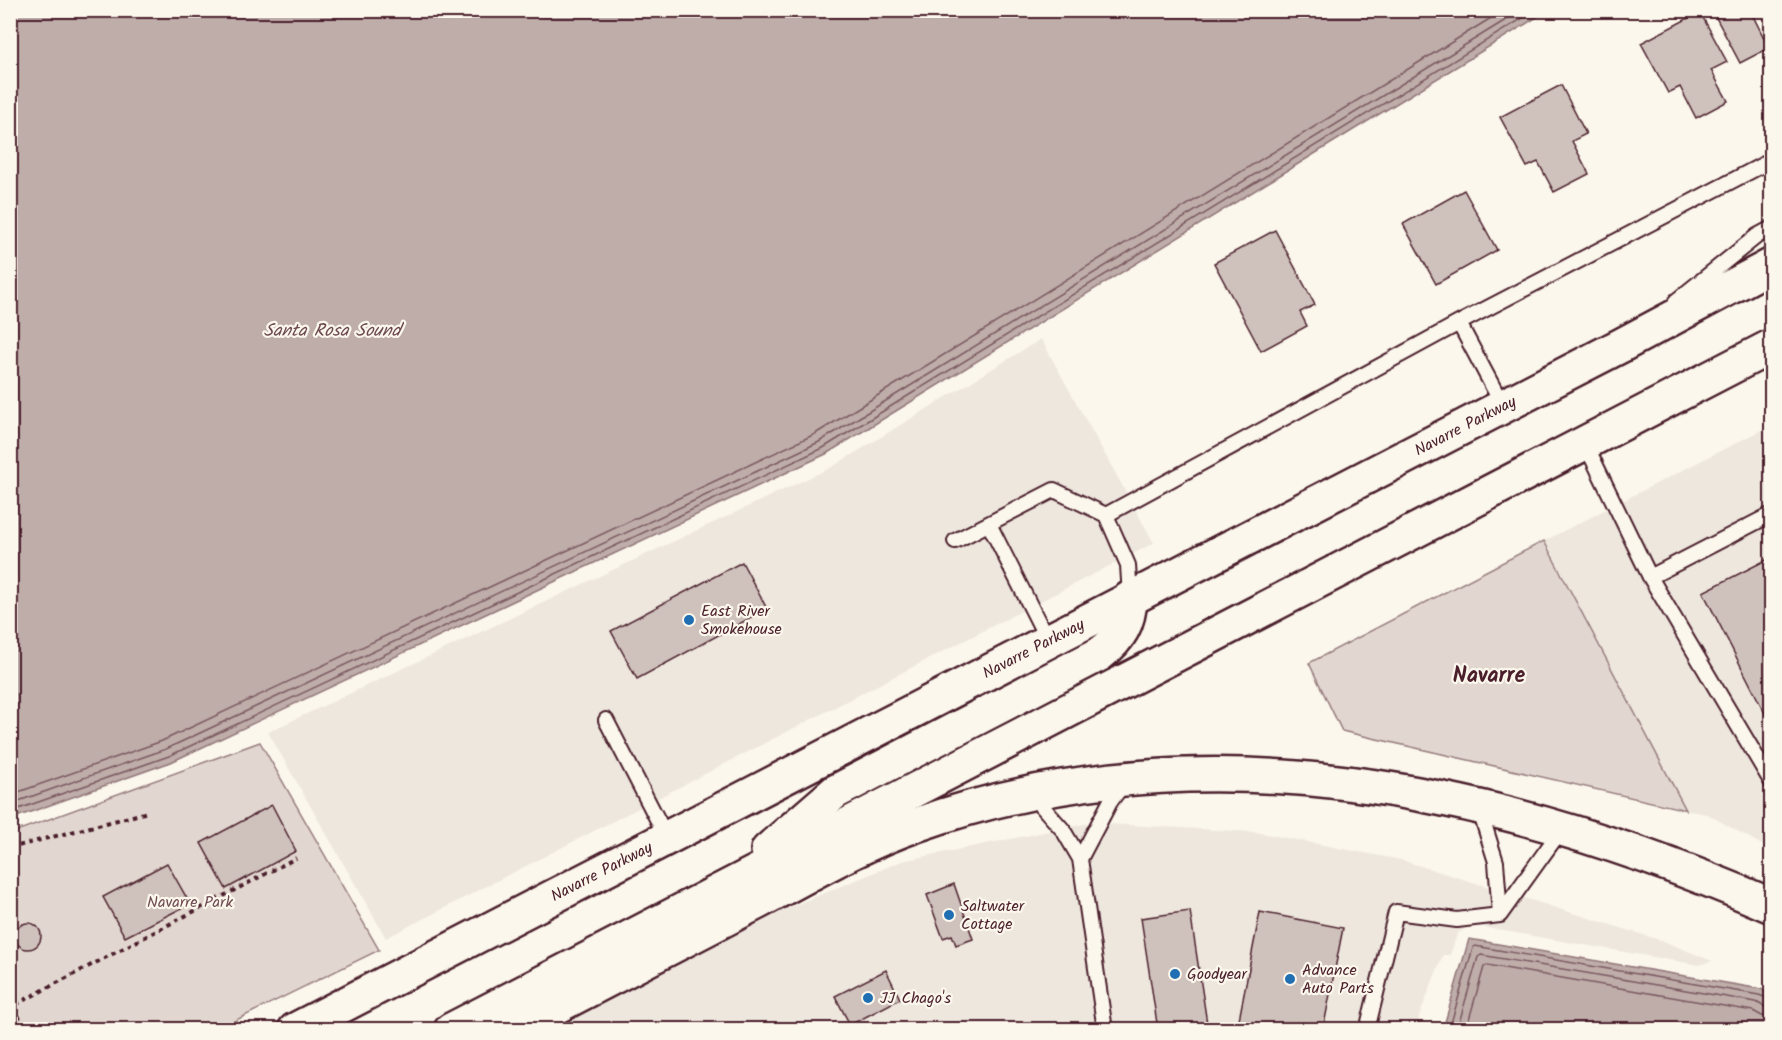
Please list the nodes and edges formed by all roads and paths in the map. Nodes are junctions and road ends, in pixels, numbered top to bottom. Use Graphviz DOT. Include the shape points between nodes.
graph roads {
  1 [pos="1772,160"];
  2 [pos="1772,228"];
  3 [pos="1772,265"];
  4 [pos="1459,323"];
  5 [pos="1620,346"];
  6 [pos="1772,346"];
  7 [pos="1503,406"];
  8 [pos="1585,443"];
  9 [pos="1772,514"];
  10 [pos="1106,515"];
  11 [pos="989,524"];
  12 [pos="955,541"];
  13 [pos="1650,577"];
  14 [pos="1130,598"];
  15 [pos="1048,641"];
  16 [pos="606,720"];
  17 [pos="1127,779"];
  18 [pos="1772,783"];
  19 [pos="1029,793"];
  20 [pos="1478,806"];
  21 [pos="147,812"];
  22 [pos="1563,828"];
  23 [pos="667,838"];
  24 [pos="10,848"];
  25 [pos="296,858"];
  26 [pos="1080,859"];
  27 [pos="728,885"];
  28 [pos="1772,906"];
  29 [pos="1500,915"];
  30 [pos="10,1029"];
  31 [pos="295,1029"];
  32 [pos="451,1029"];
  33 [pos="499,1029"];
  34 [pos="1105,1029"];
  35 [pos="1367,1029"];
  1 -- 4 [label="lane"];
  2 -- 5 [label="lane" via="1756,236"];
  3 -- 5 [label="highway, Navarre Parkway"];
  4 -- 7 [label="lane"];
  4 -- 10 [label="lane"];
  5 -- 7 [label="highway, Navarre Parkway"];
  6 -- 8 [label="highway"];
  7 -- 14 [label="highway, Navarre Parkway"];
  8 -- 13 [label="lane"];
  8 -- 27 [label="highway"];
  9 -- 13 [label="lane"];
  10 -- 11 [label="lane" via="1054,490"];
  10 -- 14 [label="lane" via="1128,565"];
  11 -- 12 [label="lane"];
  11 -- 15 [label="lane"];
  13 -- 18 [label="lane"];
  14 -- 15 [label="highway, Navarre Parkway"];
  14 -- 27 [label="highway" via="1125,627 1100,654 835,792"];
  15 -- 23 [label="highway, Navarre Parkway"];
  16 -- 23 [label="lane"];
  17 -- 19 [label="highway"];
  17 -- 20 [label="highway" via="1224,775 1322,779"];
  17 -- 26 [label="lane" via="1110,802"];
  19 -- 26 [label="lane" via="1063,831"];
  19 -- 33 [label="highway" via="985,802 879,840 517,1027"];
  20 -- 22 [label="highway"];
  20 -- 29 [label="lane" via="1496,862"];
  21 -- 24 [label="path"];
  22 -- 28 [label="highway" via="1664,861"];
  22 -- 29 [label="lane"];
  23 -- 31 [label="highway, Navarre Parkway"];
  25 -- 30 [label="path" via="13,1006 22,1023"];
  26 -- 34 [label="lane"];
  27 -- 32 [label="highway"];
  29 -- 35 [label="lane" via="1457,920 1396,912"];
}
